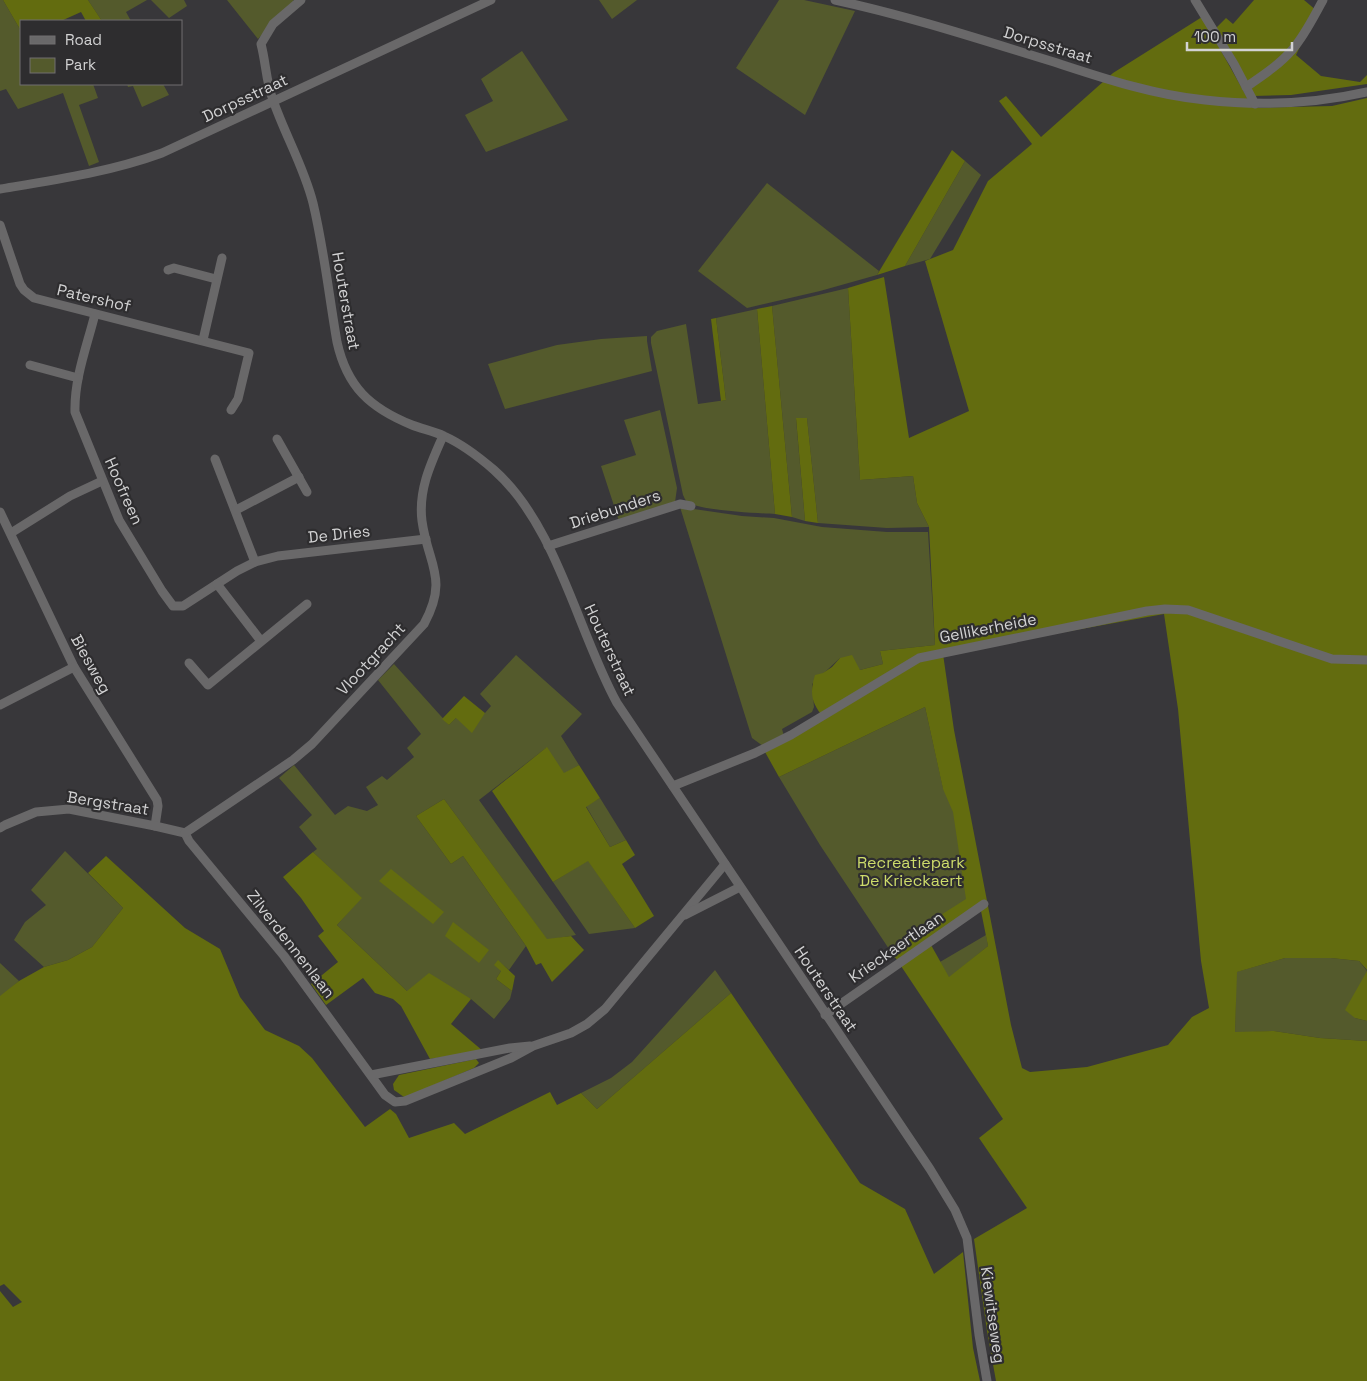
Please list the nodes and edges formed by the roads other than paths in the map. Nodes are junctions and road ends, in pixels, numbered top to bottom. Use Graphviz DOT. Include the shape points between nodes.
graph roads {
  1 [pos="301,0"];
  2 [pos="491,0"];
  3 [pos="835,0"];
  4 [pos="1195,0"];
  5 [pos="1323,0"];
  6 [pos="1246,87"];
  7 [pos="1367,92"];
  8 [pos="273,102"];
  9 [pos="1255,104"];
  10 [pos="0,188"];
  11 [pos="0,225"];
  12 [pos="4,250"];
  13 [pos="222,258"];
  14 [pos="168,270"];
  15 [pos="216,279"];
  16 [pos="95,314"];
  17 [pos="203,340"];
  18 [pos="30,365"];
  19 [pos="78,378"];
  20 [pos="231,410"];
  21 [pos="443,436"];
  22 [pos="277,439"];
  23 [pos="215,459"];
  24 [pos="299,477"];
  25 [pos="102,481"];
  26 [pos="307,492"];
  27 [pos="691,506"];
  28 [pos="236,510"];
  29 [pos="0,512"];
  30 [pos="10,533"];
  31 [pos="426,540"];
  32 [pos="548,546"];
  33 [pos="255,562"];
  34 [pos="217,584"];
  35 [pos="307,604"];
  36 [pos="173,606"];
  37 [pos="261,642"];
  38 [pos="1367,660"];
  39 [pos="189,663"];
  40 [pos="74,667"];
  41 [pos="0,705"];
  42 [pos="673,786"];
  43 [pos="155,826"];
  44 [pos="0,828"];
  45 [pos="185,833"];
  46 [pos="725,864"];
  47 [pos="740,887"];
  48 [pos="984,904"];
  49 [pos="682,917"];
  50 [pos="825,1015"];
  51 [pos="533,1046"];
  52 [pos="371,1075"];
  53 [pos="969,1253"];
  54 [pos="987,1381"];
  1 -- 8 [label="street, Houterstraat" via="273,24 260,44"];
  2 -- 8 [label="street, Dorpsstraat"];
  3 -- 9 [label="street, Dorpsstraat" via="967,35 1132,87 1204,100"];
  4 -- 6 [label="street"];
  5 -- 6 [label="street" via="1291,51"];
  6 -- 9 [label="street"];
  7 -- 9 [label="street, Dorpsstraat" via="1338,99"];
  8 -- 10 [label="street, Dorpsstraat" via="132,164"];
  8 -- 21 [label="street, Houterstraat" via="312,201 337,342 346,372 356,388 375,406"];
  11 -- 12 [label="street, Patershof"];
  12 -- 16 [label="street, Patershof" via="20,284 34,298"];
  13 -- 15 [label="street"];
  14 -- 15 [label="street" via="174,268"];
  15 -- 17 [label="street"];
  16 -- 17 [label="street, Patershof"];
  16 -- 19 [label="street, Hoofreen"];
  17 -- 20 [label="street, Patershof" via="249,353 238,399"];
  18 -- 19 [label="street"];
  19 -- 25 [label="street, Hoofreen" via="75,412"];
  21 -- 31 [label="street, Vlootgracht" via="424,484 421,502"];
  21 -- 32 [label="street, Houterstraat" via="473,454 500,477 535,519"];
  22 -- 24 [label="street"];
  23 -- 28 [label="street"];
  24 -- 26 [label="street"];
  24 -- 28 [label="street"];
  25 -- 30 [label="street" via="70,496"];
  25 -- 36 [label="street, Hoofreen" via="131,542"];
  27 -- 32 [label="street, Driebunders" via="680,504"];
  28 -- 33 [label="street"];
  29 -- 30 [label="street, Biesweg"];
  30 -- 40 [label="street, Biesweg"];
  31 -- 33 [label="street, De Dries" via="278,556"];
  31 -- 45 [label="street, Vlootgracht" via="437,590 424,624 312,744"];
  32 -- 42 [label="street, Houterstraat" via="607,684"];
  33 -- 34 [label="street, De Dries"];
  34 -- 36 [label="street, De Dries" via="182,606"];
  34 -- 37 [label="street"];
  35 -- 37 [label="street"];
  37 -- 39 [label="street" via="208,685"];
  38 -- 42 [label="street, Gellikerheide" via="1332,659 1188,610 1165,608 1147,611 919,658 791,735"];
  40 -- 41 [label="street"];
  40 -- 43 [label="street, Biesweg" via="157,800"];
  42 -- 46 [label="street, Houterstraat"];
  43 -- 44 [label="street, Bergstraat" via="69,809 36,812"];
  43 -- 45 [label="street, Bergstraat"];
  45 -- 52 [label="street, Zilverdennenlaan" via="284,956"];
  46 -- 47 [label="street, Houterstraat"];
  46 -- 49 [label="street, Zilverdennenlaan"];
  47 -- 49 [label="street, Zilverdennenlaan"];
  47 -- 50 [label="street, Houterstraat"];
  48 -- 50 [label="street, Krieckaertlaan"];
  49 -- 51 [label="street, Zilverdennenlaan" via="605,1009 571,1033"];
  50 -- 53 [label="street, Houterstraat" via="943,1190 964,1229"];
  51 -- 52 [label="street, Zilverdennenlaan"];
  51 -- 52 [label="street, Zilverdennenlaan" via="395,1102 385,1095"];
  53 -- 54 [label="street, Kiewitseweg"];
}
